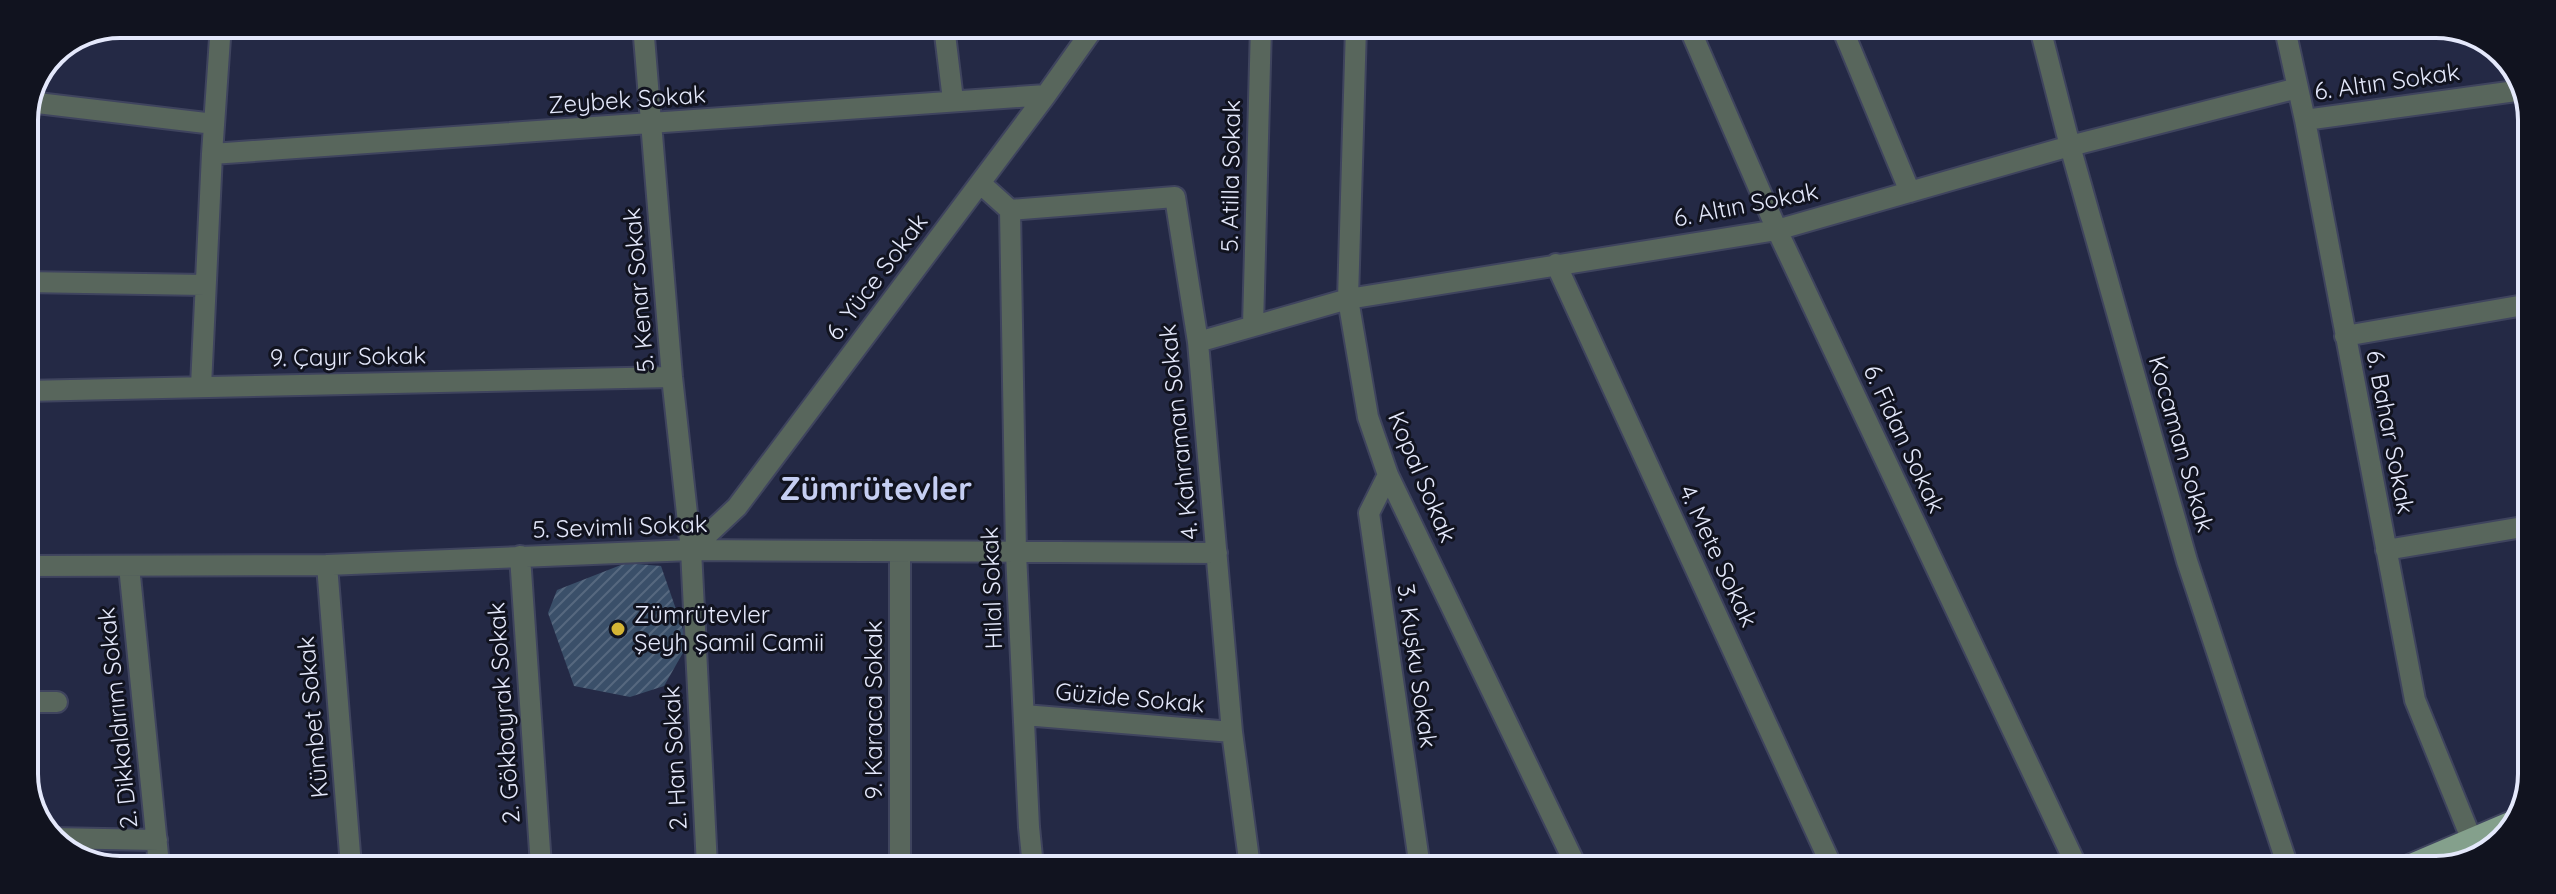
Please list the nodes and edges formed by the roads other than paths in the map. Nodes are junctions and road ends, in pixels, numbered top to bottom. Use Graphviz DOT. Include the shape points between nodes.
graph roads {
  1 [pos="220,38"];
  2 [pos="644,38"];
  3 [pos="945,38"];
  4 [pos="1086,38"];
  5 [pos="1261,38"];
  6 [pos="1356,38"];
  7 [pos="1694,38"];
  8 [pos="1846,38"];
  9 [pos="2043,38"];
  10 [pos="2287,38"];
  11 [pos="2298,88"];
  12 [pos="2513,91"];
  13 [pos="1046,95"];
  14 [pos="953,100"];
  15 [pos="40,103"];
  16 [pos="2305,120"];
  17 [pos="214,124"];
  18 [pos="652,124"];
  19 [pos="2070,146"];
  20 [pos="212,154"];
  21 [pos="980,183"];
  22 [pos="1910,192"];
  23 [pos="1010,210"];
  24 [pos="1777,230"];
  25 [pos="1556,264"];
  26 [pos="38,282"];
  27 [pos="205,285"];
  28 [pos="1348,299"];
  29 [pos="2518,306"];
  30 [pos="1253,326"];
  31 [pos="2345,336"];
  32 [pos="1198,342"];
  33 [pos="672,377"];
  34 [pos="201,386"];
  35 [pos="38,391"];
  36 [pos="1388,475"];
  37 [pos="2518,528"];
  38 [pos="691,550"];
  39 [pos="2386,550"];
  40 [pos="900,553"];
  41 [pos="1016,553"];
  42 [pos="1217,553"];
  43 [pos="520,556"];
  44 [pos="327,565"];
  45 [pos="38,566"];
  46 [pos="129,566"];
  47 [pos="38,702"];
  48 [pos="57,702"];
  49 [pos="1024,715"];
  50 [pos="1232,732"];
  51 [pos="2499,827"];
  52 [pos="69,838"];
  53 [pos="2471,838"];
  54 [pos="157,840"];
  55 [pos="2481,843"];
  56 [pos="158,856"];
  57 [pos="350,856"];
  58 [pos="540,856"];
  59 [pos="706,856"];
  60 [pos="900,856"];
  61 [pos="1032,856"];
  62 [pos="1249,856"];
  63 [pos="1418,856"];
  64 [pos="1571,856"];
  65 [pos="1827,856"];
  66 [pos="2072,856"];
  67 [pos="2284,856"];
  68 [pos="2429,856"];
  1 -- 17 [label="street"];
  2 -- 18 [label="street, 5. Kenar Sokak"];
  3 -- 14 [label="street"];
  4 -- 13 [label="street, 6. Yüce Sokak"];
  5 -- 30 [label="street, 5. Atilla Sokak"];
  6 -- 28 [label="street, Kopal Sokak"];
  7 -- 24 [label="street, 6. Fidan Sokak"];
  8 -- 22 [label="street"];
  9 -- 19 [label="street, Kocaman Sokak"];
  10 -- 11 [label="street, 6. Bahar Sokak"];
  11 -- 16 [label="street, 6. Bahar Sokak"];
  11 -- 19 [label="street, 6. Altın Sokak"];
  12 -- 16 [label="street, 6. Altın Sokak"];
  13 -- 14 [label="street, Zeybek Sokak"];
  13 -- 21 [label="street, 6. Yüce Sokak"];
  14 -- 18 [label="street, Zeybek Sokak"];
  15 -- 17 [label="street"];
  16 -- 31 [label="street, 6. Bahar Sokak"];
  17 -- 20 [label="street"];
  18 -- 20 [label="street, Zeybek Sokak"];
  18 -- 33 [label="street, 5. Kenar Sokak"];
  19 -- 22 [label="street, 6. Altın Sokak"];
  19 -- 67 [label="street, Kocaman Sokak" via="2187,561"];
  20 -- 27 [label="street"];
  21 -- 23 [label="street"];
  21 -- 38 [label="street, 6. Yüce Sokak" via="737,507"];
  22 -- 24 [label="street, 6. Altın Sokak"];
  23 -- 32 [label="street, 4. Kahraman Sokak" via="1175,197"];
  23 -- 41 [label="street, Hilal Sokak"];
  24 -- 25 [label="street, 6. Altın Sokak"];
  24 -- 66 [label="street, 6. Fidan Sokak"];
  25 -- 28 [label="street, 6. Altın Sokak"];
  25 -- 65 [label="street, 4. Mete Sokak"];
  26 -- 27 [label="street"];
  27 -- 34 [label="street"];
  28 -- 30 [label="street, 6. Altın Sokak"];
  28 -- 36 [label="street, Kopal Sokak" via="1368,417"];
  29 -- 31 [label="street"];
  30 -- 32 [label="street, 6. Altın Sokak"];
  31 -- 39 [label="street, 6. Bahar Sokak"];
  32 -- 42 [label="street, 4. Kahraman Sokak"];
  33 -- 34 [label="street, 9. Çayır Sokak"];
  33 -- 38 [label="street, 5. Kenar Sokak"];
  34 -- 35 [label="street, 9. Çayır Sokak"];
  36 -- 63 [label="street, 3. Kuşku Sokak" via="1369,513"];
  36 -- 64 [label="street, Kopal Sokak"];
  37 -- 39 [label="street"];
  38 -- 40 [label="street, 5. Sevimli Sokak"];
  38 -- 43 [label="street, 5. Sevimli Sokak"];
  38 -- 59 [label="street, 2. Han Sokak"];
  39 -- 53 [label="street, 6. Bahar Sokak" via="2415,700"];
  40 -- 41 [label="street, 5. Sevimli Sokak"];
  40 -- 60 [label="street, 9. Karaca Sokak"];
  41 -- 42 [label="street, 5. Sevimli Sokak"];
  41 -- 49 [label="street, Hilal Sokak"];
  42 -- 50 [label="street, 4. Kahraman Sokak"];
  43 -- 44 [label="street, 5. Sevimli Sokak"];
  43 -- 58 [label="street, 2. Gökbayrak Sokak"];
  44 -- 46 [label="street, 5. Sevimli Sokak"];
  44 -- 57 [label="street, Kümbet Sokak"];
  45 -- 46 [label="street, 5. Sevimli Sokak"];
  46 -- 54 [label="street, 2. Dikkaldırım Sokak"];
  47 -- 48 [label="street"];
  49 -- 50 [label="street, Güzide Sokak"];
  49 -- 61 [label="street, Hilal Sokak"];
  50 -- 62 [label="street, 4. Kahraman Sokak"];
  51 -- 53 [label="main road"];
  52 -- 54 [label="street"];
  53 -- 55 [label="street"];
  53 -- 68 [label="main road"];
  54 -- 56 [label="street, 2. Dikkaldırım Sokak"];
}
